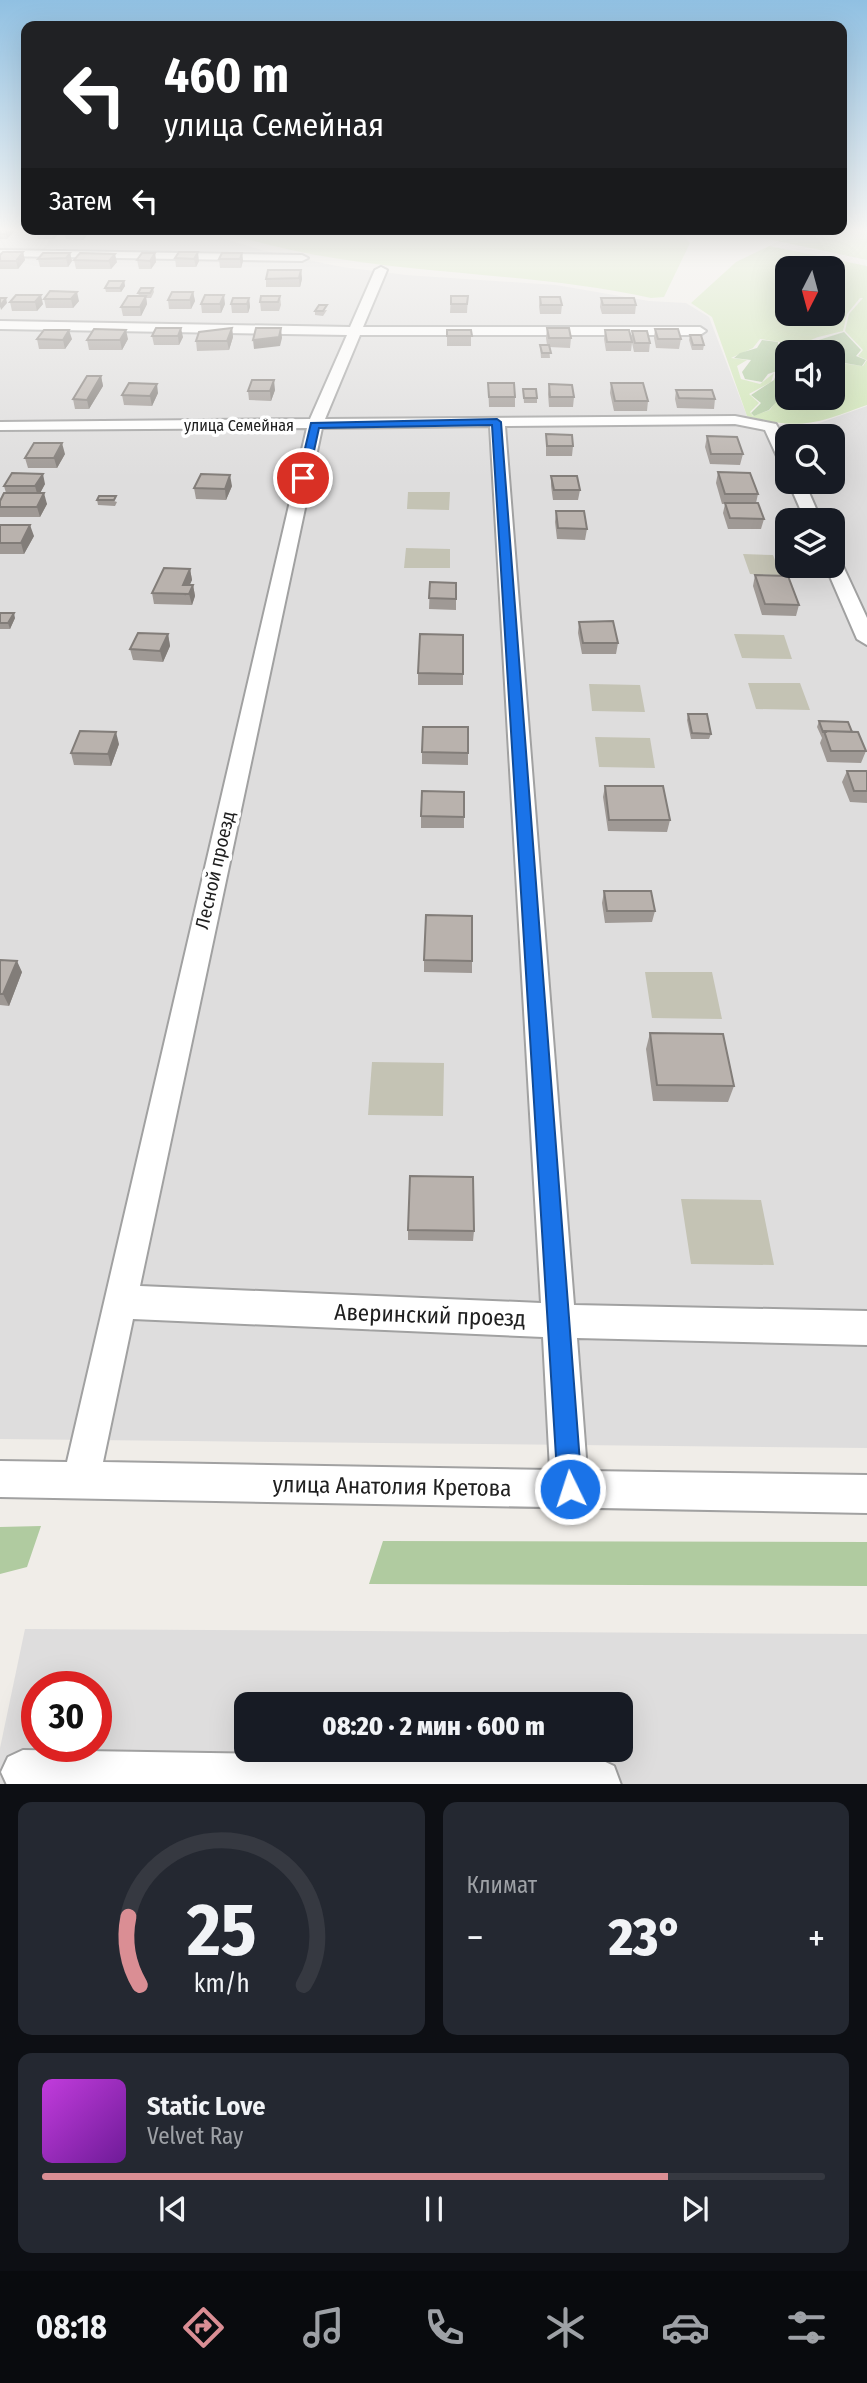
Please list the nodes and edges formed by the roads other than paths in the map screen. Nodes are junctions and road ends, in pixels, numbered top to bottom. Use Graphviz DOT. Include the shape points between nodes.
graph roads {
  1 [pos="364,311"];
  2 [pos="0,325"];
  3 [pos="356,331"];
  4 [pos="701,331"];
  5 [pos="497,422"];
  6 [pos="315,425"];
  7 [pos="5,426"];
  8 [pos="775,435"];
  9 [pos="0,443"];
  10 [pos="839,578"];
  11 [pos="867,639"];
  12 [pos="119,1302"];
  13 [pos="558,1321"];
  14 [pos="867,1328"];
  15 [pos="0,1479"];
  16 [pos="81,1480"];
  17 [pos="570,1489"];
  18 [pos="867,1494"];
  19 [pos="23,1772"];
  20 [pos="599,1784"];
  1 -- 3 [label="street, Лесной проезд"];
  2 -- 3 [label="street"];
  3 -- 4 [label="street"];
  3 -- 6 [label="street, Лесной проезд"];
  5 -- 6 [label="street, улица Семейная"];
  5 -- 8 [label="street, улица Семейная" via="736,420 771,427"];
  5 -- 13 [label="street"];
  6 -- 7 [label="street, улица Семейная"];
  6 -- 12 [label="street, Лесной проезд"];
  7 -- 9 [label="street"];
  10 -- 11 [label="street"];
  12 -- 13 [label="street, Аверинский проезд"];
  12 -- 16 [label="street, Лесной проезд"];
  13 -- 14 [label="street, Аверинский проезд"];
  13 -- 17 [label="street"];
  15 -- 16 [label="street, улица Анатолия Кретова"];
  16 -- 17 [label="street, улица Анатолия Кретова"];
  17 -- 18 [label="street, улица Анатолия Кретова"];
  19 -- 20 [label="street"];
}
